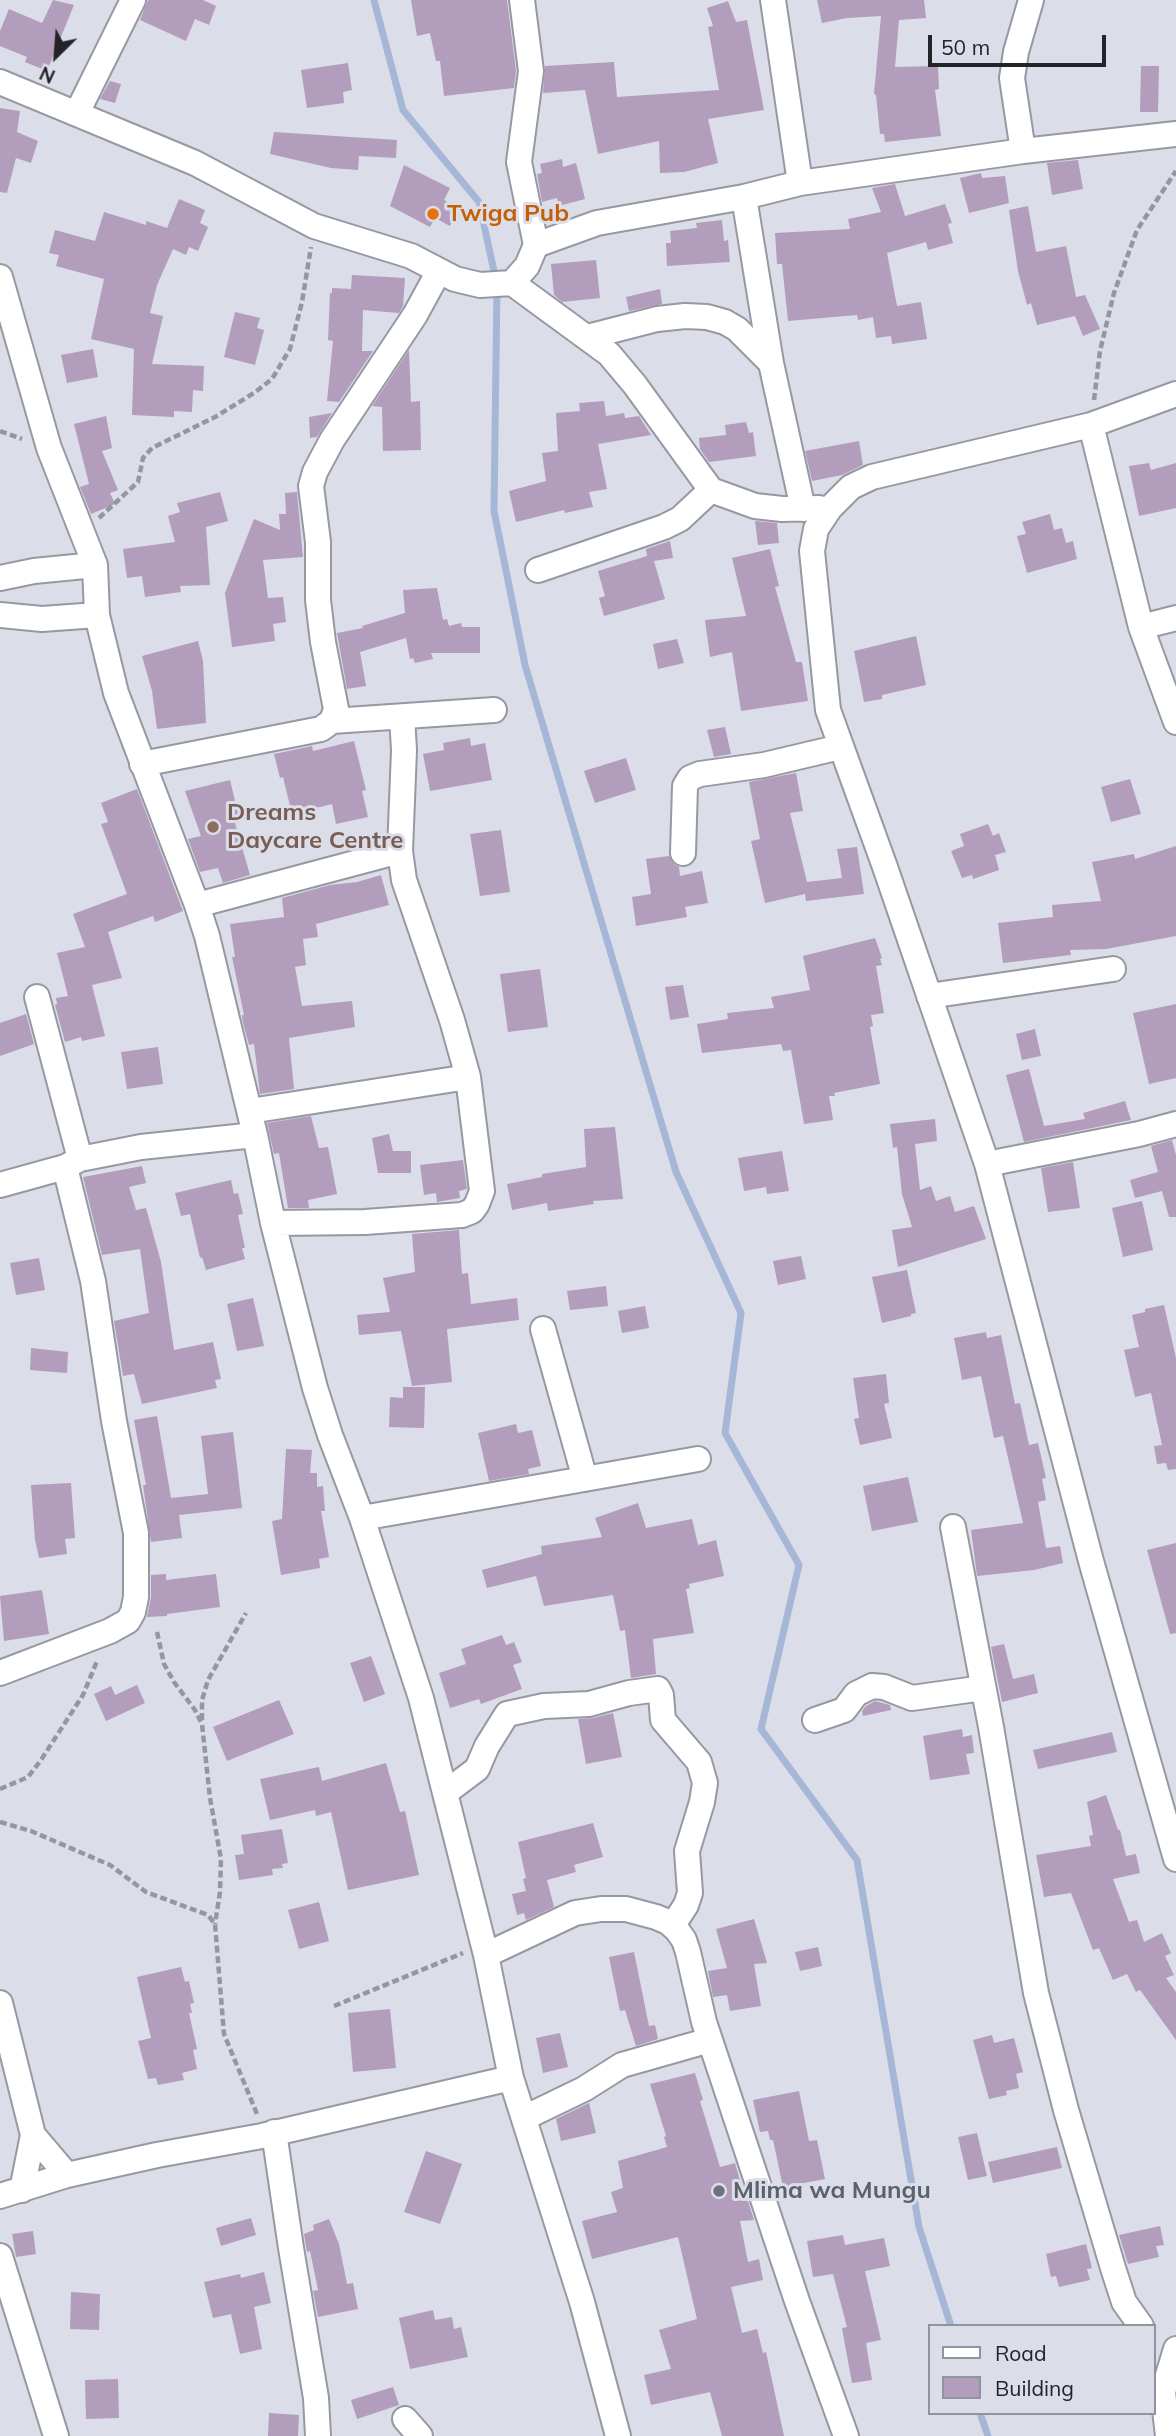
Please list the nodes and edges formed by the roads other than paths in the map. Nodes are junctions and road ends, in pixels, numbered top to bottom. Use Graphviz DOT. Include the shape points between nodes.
graph roads {
  1 [pos="134,0"];
  2 [pos="522,0"];
  3 [pos="773,0"];
  4 [pos="1031,0"];
  5 [pos="0,82"];
  6 [pos="76,113"];
  7 [pos="1176,134"];
  8 [pos="1023,151"];
  9 [pos="800,183"];
  10 [pos="744,197"];
  11 [pos="536,245"];
  12 [pos="439,271"];
  13 [pos="0,277"];
  14 [pos="512,283"];
  15 [pos="587,337"];
  16 [pos="771,363"];
  17 [pos="1176,394"];
  18 [pos="1091,425"];
  19 [pos="711,491"];
  20 [pos="830,508"];
  21 [pos="803,509"];
  22 [pos="95,565"];
  23 [pos="538,570"];
  24 [pos="0,578"];
  25 [pos="0,615"];
  26 [pos="96,615"];
  27 [pos="1176,618"];
  28 [pos="1141,627"];
  29 [pos="494,709"];
  30 [pos="402,717"];
  31 [pos="332,721"];
  32 [pos="1176,722"];
  33 [pos="840,747"];
  34 [pos="142,764"];
  35 [pos="400,851"];
  36 [pos="683,853"];
  37 [pos="197,905"];
  38 [pos="1113,969"];
  39 [pos="929,996"];
  40 [pos="37,997"];
  41 [pos="468,1077"];
  42 [pos="250,1111"];
  43 [pos="1176,1124"];
  44 [pos="255,1135"];
  45 [pos="72,1163"];
  46 [pos="987,1164"];
  47 [pos="0,1185"];
  48 [pos="273,1223"];
  49 [pos="543,1329"];
  50 [pos="698,1459"];
  51 [pos="585,1479"];
  52 [pos="362,1518"];
  53 [pos="953,1527"];
  54 [pos="0,1673"];
  55 [pos="983,1688"];
  56 [pos="814,1720"];
  57 [pos="445,1793"];
  58 [pos="1176,1859"];
  59 [pos="673,1925"];
  60 [pos="484,1949"];
  61 [pos="0,2003"];
  62 [pos="710,2040"];
  63 [pos="511,2078"];
  64 [pos="524,2118"];
  65 [pos="268,2134"];
  66 [pos="33,2135"];
  67 [pos="67,2175"];
  68 [pos="11,2193"];
  69 [pos="0,2256"];
  70 [pos="1140,2324"];
  71 [pos="1155,2338"];
  72 [pos="1174,2352"];
  73 [pos="56,2436"];
  74 [pos="318,2436"];
  75 [pos="618,2436"];
  76 [pos="846,2436"];
  77 [pos="1168,2436"];
  1 -- 6 [label="street"];
  2 -- 11 [label="street" via="531,71 519,162"];
  3 -- 9 [label="street"];
  4 -- 8 [label="street" via="1012,78"];
  5 -- 6 [label="street"];
  6 -- 12 [label="street" via="195,163 314,226 411,256"];
  7 -- 8 [label="street"];
  8 -- 9 [label="street"];
  9 -- 10 [label="street"];
  10 -- 11 [label="street" via="597,223"];
  10 -- 16 [label="street"];
  11 -- 14 [label="street" via="527,266"];
  12 -- 14 [label="street" via="480,285"];
  12 -- 31 [label="street" via="332,440 311,486 318,542 318,600 335,709"];
  13 -- 22 [label="street" via="49,448"];
  14 -- 15 [label="street"];
  15 -- 16 [label="street" via="657,320 707,317 737,330"];
  15 -- 19 [label="street" via="622,369"];
  16 -- 21 [label="street"];
  17 -- 18 [label="street"];
  18 -- 20 [label="street" via="872,477 851,487"];
  18 -- 28 [label="street"];
  19 -- 21 [label="street" via="755,506"];
  19 -- 23 [label="street" via="664,527"];
  20 -- 21 [label="street"];
  20 -- 33 [label="street" via="816,529 812,551 828,710"];
  22 -- 24 [label="street"];
  22 -- 26 [label="street"];
  25 -- 26 [label="street" via="42,619"];
  26 -- 34 [label="street" via="116,693"];
  27 -- 28 [label="street"];
  28 -- 32 [label="street"];
  29 -- 30 [label="street"];
  30 -- 31 [label="street"];
  30 -- 35 [label="street"];
  31 -- 34 [label="street" via="321,729"];
  33 -- 36 [label="street" via="690,778 685,786"];
  33 -- 39 [label="street"];
  34 -- 37 [label="street"];
  35 -- 37 [label="street"];
  35 -- 41 [label="street" via="404,880"];
  37 -- 42 [label="street"];
  38 -- 39 [label="street"];
  39 -- 46 [label="street"];
  40 -- 45 [label="street"];
  41 -- 42 [label="street"];
  41 -- 48 [label="street" via="482,1191 472,1211 365,1222"];
  42 -- 44 [label="street"];
  43 -- 46 [label="street"];
  44 -- 45 [label="street" via="141,1147"];
  44 -- 48 [label="street"];
  45 -- 47 [label="street"];
  45 -- 54 [label="street" via="136,1534 134,1612 110,1631"];
  46 -- 58 [label="street" via="1091,1561"];
  48 -- 52 [label="street" via="323,1411"];
  49 -- 51 [label="street"];
  50 -- 51 [label="street"];
  51 -- 52 [label="street"];
  52 -- 57 [label="street" via="421,1698"];
  53 -- 55 [label="street"];
  55 -- 56 [label="street" via="912,1698 872,1686 856,1694 844,1710"];
  55 -- 70 [label="street" via="1035,1993 1113,2268 1124,2302"];
  57 -- 59 [label="street" via="477,1769 507,1714 589,1704 658,1689 663,1720 699,1762 705,1783 687,1851 690,1893"];
  57 -- 60 [label="street"];
  59 -- 60 [label="street" via="626,1909 601,1909 575,1913"];
  59 -- 62 [label="street" via="688,1952"];
  60 -- 63 [label="street"];
  61 -- 66 [label="street"];
  62 -- 64 [label="street" via="622,2065 584,2090"];
  62 -- 76 [label="street"];
  63 -- 64 [label="street"];
  63 -- 65 [label="street"];
  64 -- 75 [label="street"];
  65 -- 67 [label="street"];
  65 -- 74 [label="street" via="316,2398"];
  66 -- 67 [label="street"];
  66 -- 68 [label="street"];
  67 -- 68 [label="street"];
  69 -- 73 [label="street"];
  71 -- 72 [label="street"];
  72 -- 77 [label="street" via="1163,2392"];
}
